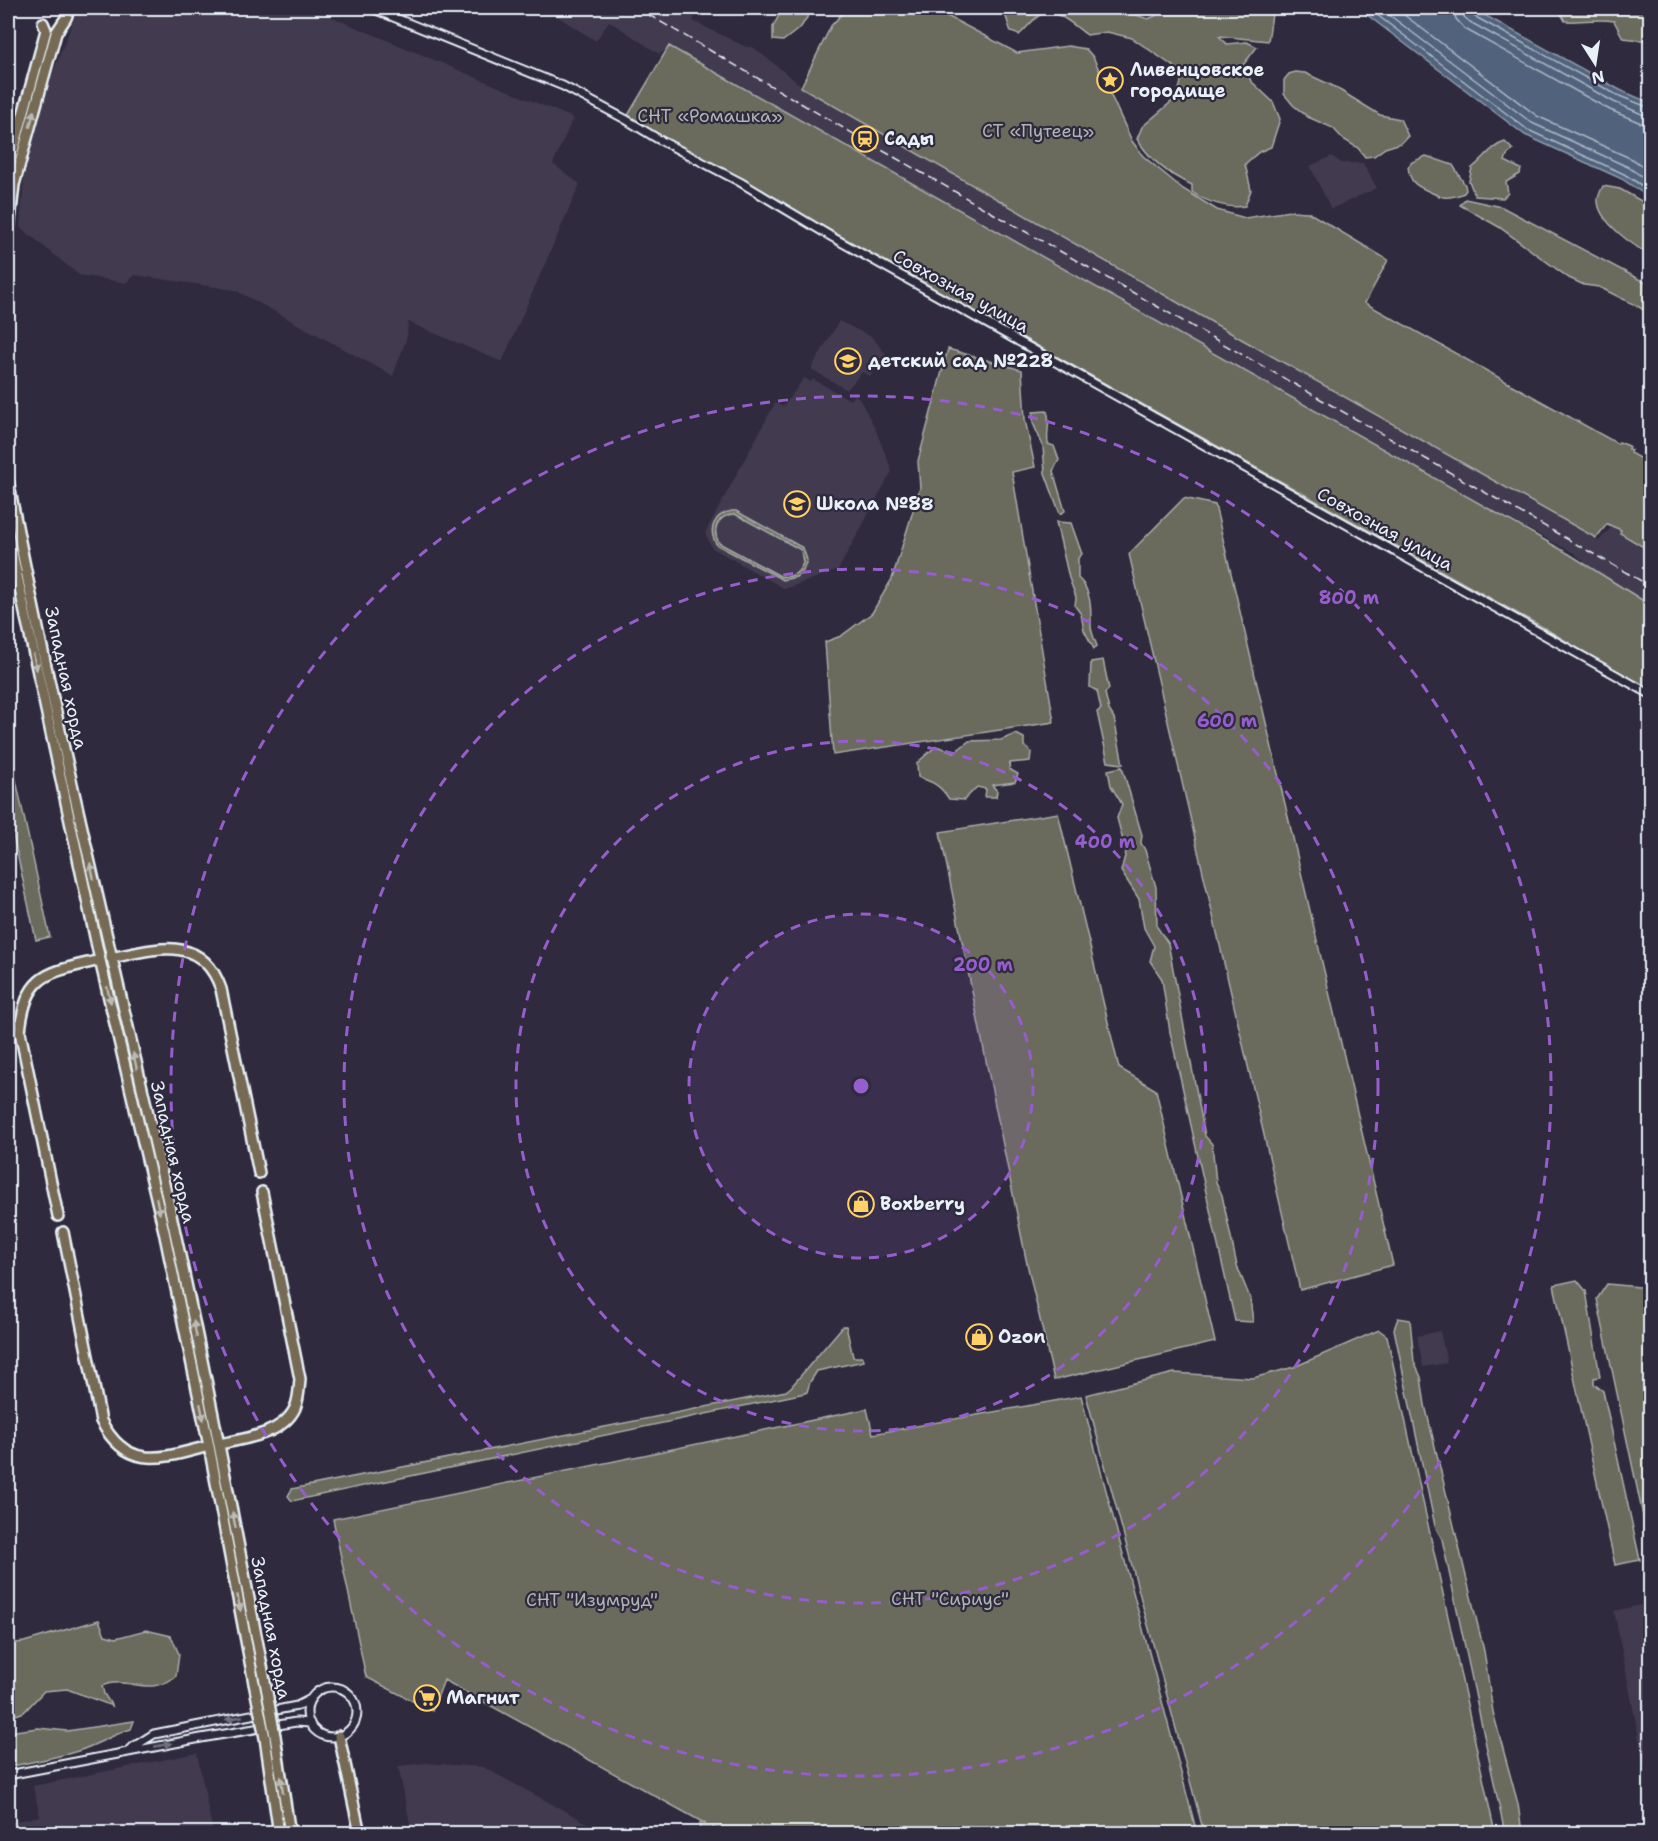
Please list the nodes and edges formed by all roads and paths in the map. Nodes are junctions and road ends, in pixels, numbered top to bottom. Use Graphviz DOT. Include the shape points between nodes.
graph roads {
  1 [pos="70,8"];
  2 [pos="371,8"];
  3 [pos="49,29"];
  4 [pos="8,170"];
  5 [pos="8,238"];
  6 [pos="8,480"];
  7 [pos="8,534"];
  8 [pos="1650,694"];
  9 [pos="111,958"];
  10 [pos="100,960"];
  11 [pos="259,1173"];
  12 [pos="262,1192"];
  13 [pos="58,1216"];
  14 [pos="63,1232"];
  15 [pos="219,1444"];
  16 [pos="209,1446"];
  17 [pos="311,1699"];
  18 [pos="310,1723"];
  19 [pos="339,1736"];
  20 [pos="125,1752"];
  21 [pos="8,1775"];
  22 [pos="279,1833"];
  23 [pos="290,1833"];
  24 [pos="360,1833"];
  1 -- 3 [label="highway" via="66,18"];
  2 -- 8 [label="street, Совхозная улица" via="563,86 625,119"];
  3 -- 4 [label="highway"];
  5 -- 3 [label="highway, one-way" via="14,185"];
  9 -- 6 [label="highway, Западная хорда, one-way"];
  7 -- 10 [label="highway, Западная хорда, one-way"];
  9 -- 11 [label="highway" via="163,947 183,949 210,966 221,989"];
  15 -- 9 [label="highway, Западная хорда, one-way"];
  10 -- 13 [label="highway" via="54,971 36,983 26,997 22,1013 20,1032"];
  10 -- 16 [label="highway, Западная хорда, one-way" via="153,1181"];
  12 -- 15 [label="highway" via="300,1379 298,1400 286,1420 272,1430"];
  14 -- 16 [label="highway" via="101,1421 108,1434 128,1453 142,1457"];
  23 -- 15 [label="highway, Западная хорда, one-way, bridge"];
  16 -- 22 [label="highway, Западная хорда, one-way, bridge" via="265,1738"];
  17 -- 18 [label="street"];
  17 -- 19 [label="street" via="331,1688 350,1696 356,1707 356,1719 350,1730"];
  17 -- 20 [label="street, one-way" via="297,1706 154,1734"];
  18 -- 19 [label="street" via="324,1736"];
  20 -- 18 [label="street, one-way" via="296,1722"];
  19 -- 24 [label="highway"];
  20 -- 21 [label="street"];
}
